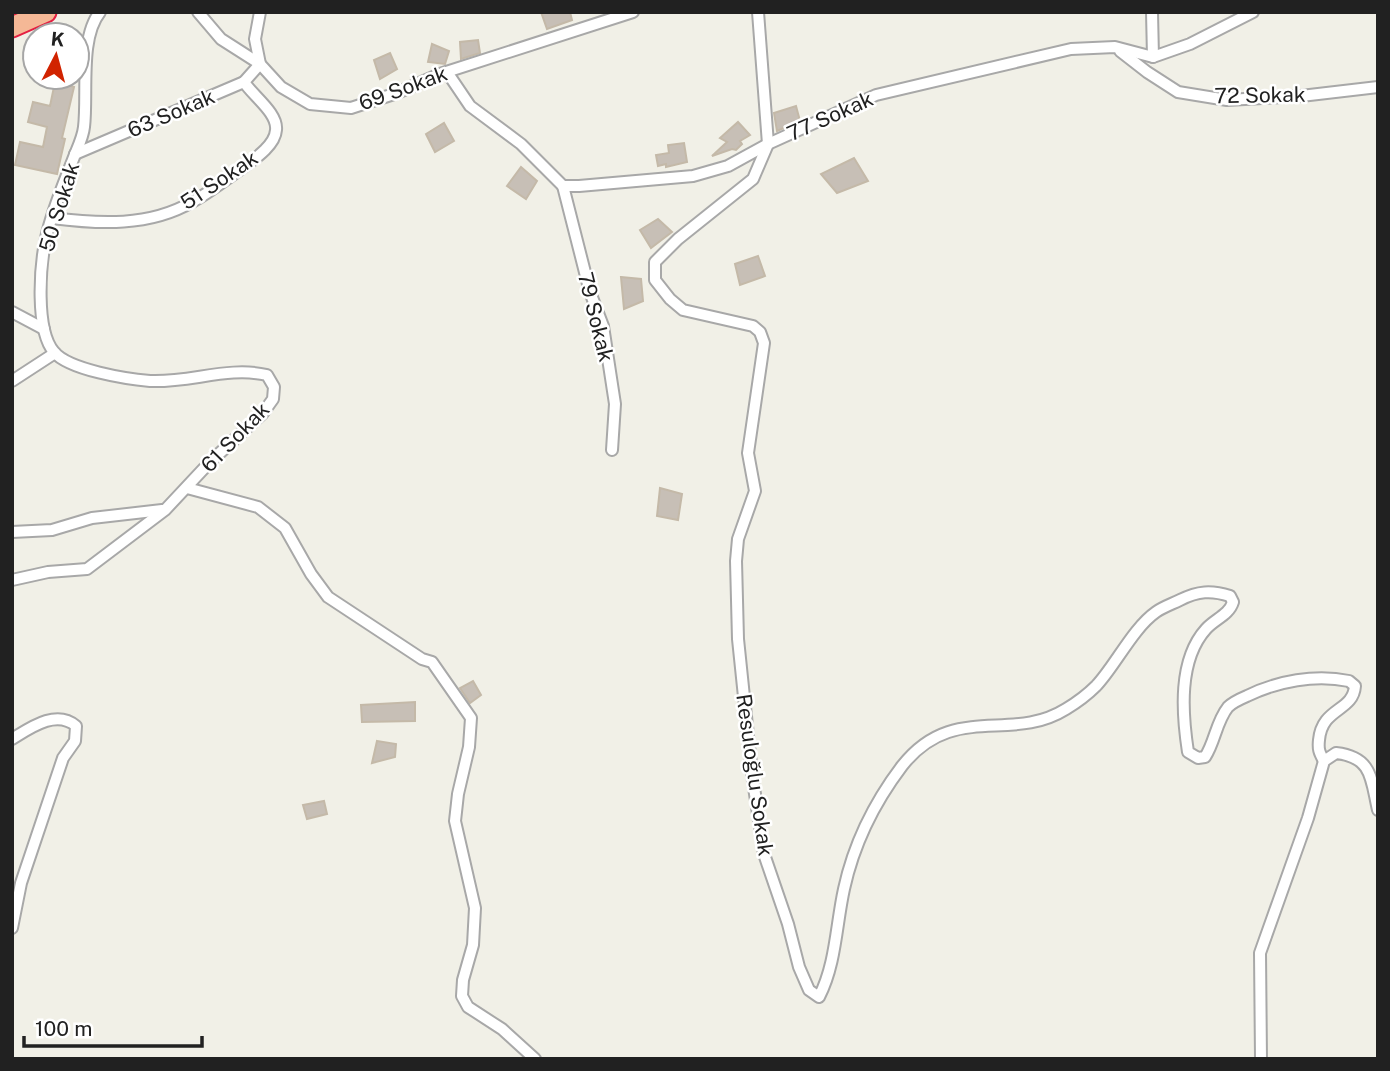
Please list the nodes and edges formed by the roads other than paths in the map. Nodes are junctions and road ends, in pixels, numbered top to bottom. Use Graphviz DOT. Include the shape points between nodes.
graph roads {
  1 [pos="46,12"];
  2 [pos="100,12"];
  3 [pos="198,12"];
  4 [pos="260,12"];
  5 [pos="633,12"];
  6 [pos="758,12"];
  7 [pos="1152,12"];
  8 [pos="1253,12"];
  9 [pos="12,27"];
  10 [pos="1115,47"];
  11 [pos="1153,57"];
  12 [pos="260,64"];
  13 [pos="447,72"];
  14 [pos="244,82"];
  15 [pos="1378,86"];
  16 [pos="768,144"];
  17 [pos="75,154"];
  18 [pos="563,186"];
  19 [pos="52,218"];
  20 [pos="12,312"];
  21 [pos="44,330"];
  22 [pos="55,353"];
  23 [pos="12,381"];
  24 [pos="612,450"];
  25 [pos="187,488"];
  26 [pos="165,510"];
  27 [pos="12,532"];
  28 [pos="12,580"];
  29 [pos="12,739"];
  30 [pos="1324,761"];
  31 [pos="1378,810"];
  32 [pos="12,928"];
  33 [pos="535,1059"];
  34 [pos="1261,1059"];
  1 -- 9 [label="highway"];
  2 -- 17 [label="street, 50 Sokak" via="89,39 84,130"];
  3 -- 12 [label="street, 69 Sokak" via="221,39"];
  4 -- 12 [label="street" via="255,39"];
  5 -- 13 [label="street, 69 Sokak"];
  6 -- 16 [label="street"];
  7 -- 11 [label="street"];
  8 -- 11 [label="street"];
  10 -- 11 [label="street, 77 Sokak"];
  10 -- 15 [label="street, 72 Sokak" via="1178,92 1227,100"];
  10 -- 16 [label="street, 77 Sokak" via="1072,48 876,95"];
  12 -- 13 [label="street, 69 Sokak" via="281,87 310,104 351,108"];
  12 -- 14 [label="street, 63 Sokak"];
  13 -- 18 [label="street" via="470,106 521,144"];
  14 -- 17 [label="street, 63 Sokak"];
  14 -- 19 [label="street, 51 Sokak" via="274,117 276,130 257,157 191,203 153,218 124,223"];
  16 -- 18 [label="street, 77 Sokak" via="728,166 693,176"];
  16 -- 30 [label="street, Resuloğlu Sokak" via="752,179 655,262 654,280 683,310 753,326 764,343 748,453 755,491 738,539 736,561 738,639 764,854 809,990 819,997 828,978 855,846 903,765 927,740 957,729 1048,718 1066,709 1096,685 1154,613 1192,594 1208,591 1230,596 1233,602 1231,609 1205,630 1190,655 1184,700 1188,752 1205,757 1230,704 1268,685 1305,679 1349,681 1355,686 1351,700 1328,716 1320,731 1318,751"];
  17 -- 19 [label="street, 50 Sokak"];
  18 -- 24 [label="street, 79 Sokak" via="603,326 615,404"];
  19 -- 21 [label="street, 50 Sokak" via="43,263"];
  20 -- 21 [label="street"];
  21 -- 22 [label="street, 50 Sokak"];
  22 -- 23 [label="street"];
  22 -- 25 [label="street, 61 Sokak" via="79,366 151,381 250,371 267,375 274,387 273,399 263,414"];
  25 -- 26 [label="street, 61 Sokak"];
  25 -- 33 [label="street" via="258,506 285,528 328,597 432,662 471,718 456,821 475,908 462,996 468,1007"];
  26 -- 27 [label="street" via="92,518 52,530"];
  26 -- 28 [label="street, 61 Sokak" via="87,569"];
  29 -- 32 [label="street" via="56,719 76,726 75,741 63,758 21,883"];
  30 -- 31 [label="street" via="1336,753 1357,758 1368,769"];
  30 -- 34 [label="street" via="1260,953"];
}
